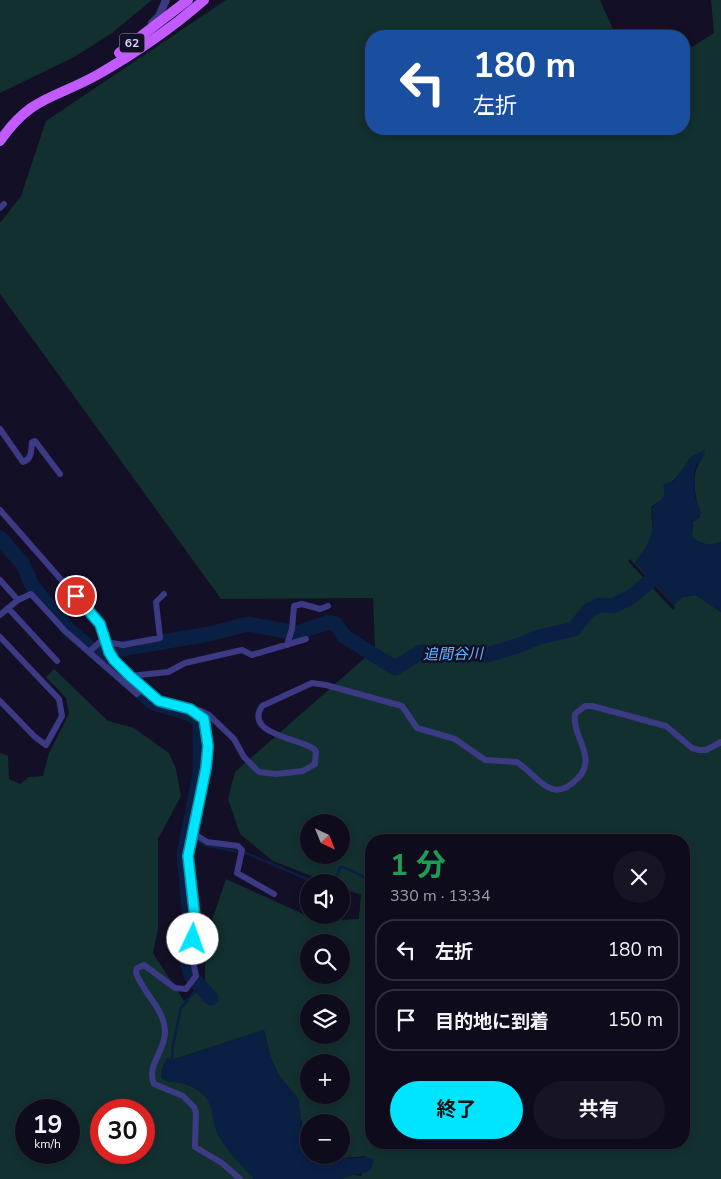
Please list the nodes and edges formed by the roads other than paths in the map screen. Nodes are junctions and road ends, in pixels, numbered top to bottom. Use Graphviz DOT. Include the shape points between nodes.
graph roads {
  1 [pos="166,0"];
  2 [pos="204,0"];
  3 [pos="188,2"];
  4 [pos="121,52"];
  5 [pos="76,84"];
  6 [pos="0,141"];
  7 [pos="0,429"];
  8 [pos="60,474"];
  9 [pos="0,510"];
  10 [pos="0,580"];
  11 [pos="164,594"];
  12 [pos="18,600"];
  13 [pos="328,606"];
  14 [pos="8,608"];
  15 [pos="0,615"];
  16 [pos="0,637"];
  17 [pos="306,639"];
  18 [pos="287,645"];
  19 [pos="107,647"];
  20 [pos="91,649"];
  21 [pos="57,661"];
  22 [pos="121,667"];
  23 [pos="115,674"];
  24 [pos="130,676"];
  25 [pos="124,682"];
  26 [pos="143,688"];
  27 [pos="1,703"];
  28 [pos="190,709"];
  29 [pos="721,742"];
  30 [pos="193,833"];
  31 [pos="274,894"];
  32 [pos="240,1179"];
  1 -- 4 [label="street" via="159,16"];
  2 -- 3 [label="main road, 62"];
  3 -- 4 [label="main road, 62"];
  3 -- 5 [label="main road, 62" via="96,76"];
  4 -- 5 [label="main road, 62"];
  5 -- 6 [label="main road, 62" via="33,105"];
  7 -- 8 [label="street" via="23,462 31,455 32,442 35,441"];
  9 -- 19 [label="street" via="100,624"];
  10 -- 12 [label="street"];
  11 -- 19 [label="street" via="156,602 160,638"];
  12 -- 14 [label="street"];
  12 -- 20 [label="street" via="31,594 65,631"];
  13 -- 18 [label="street" via="320,609 302,604 294,606 292,632"];
  14 -- 15 [label="street"];
  14 -- 21 [label="street"];
  16 -- 27 [label="street" via="59,699 62,716 50,742 43,745"];
  17 -- 18 [label="street"];
  18 -- 24 [label="street" via="252,656 242,650 185,663 168,672"];
  19 -- 20 [label="street" via="101,641"];
  19 -- 22 [label="street"];
  20 -- 23 [label="street"];
  22 -- 23 [label="street"];
  22 -- 24 [label="street"];
  23 -- 25 [label="street"];
  24 -- 25 [label="street"];
  24 -- 26 [label="street"];
  25 -- 26 [label="street" via="138,694"];
  26 -- 28 [label="street" via="159,701"];
  28 -- 29 [label="street" via="209,715 234,739 252,768 268,775 303,771 315,764 314,748 270,732 258,719 262,706 312,683 402,706 417,728 455,739 486,760 517,762 542,786 550,789 568,786 582,773 585,756 574,721 575,714 585,706 666,726 699,750"];
  28 -- 30 [label="street" via="204,719 208,746"];
  30 -- 31 [label="street" via="207,842 238,846 242,852 237,872"];
  30 -- 32 [label="street" via="188,856 195,918 194,979 186,989 175,988 149,967 136,968 165,1032 162,1048 151,1070 152,1080 157,1088 189,1100 196,1113 195,1147 222,1163"];
}
